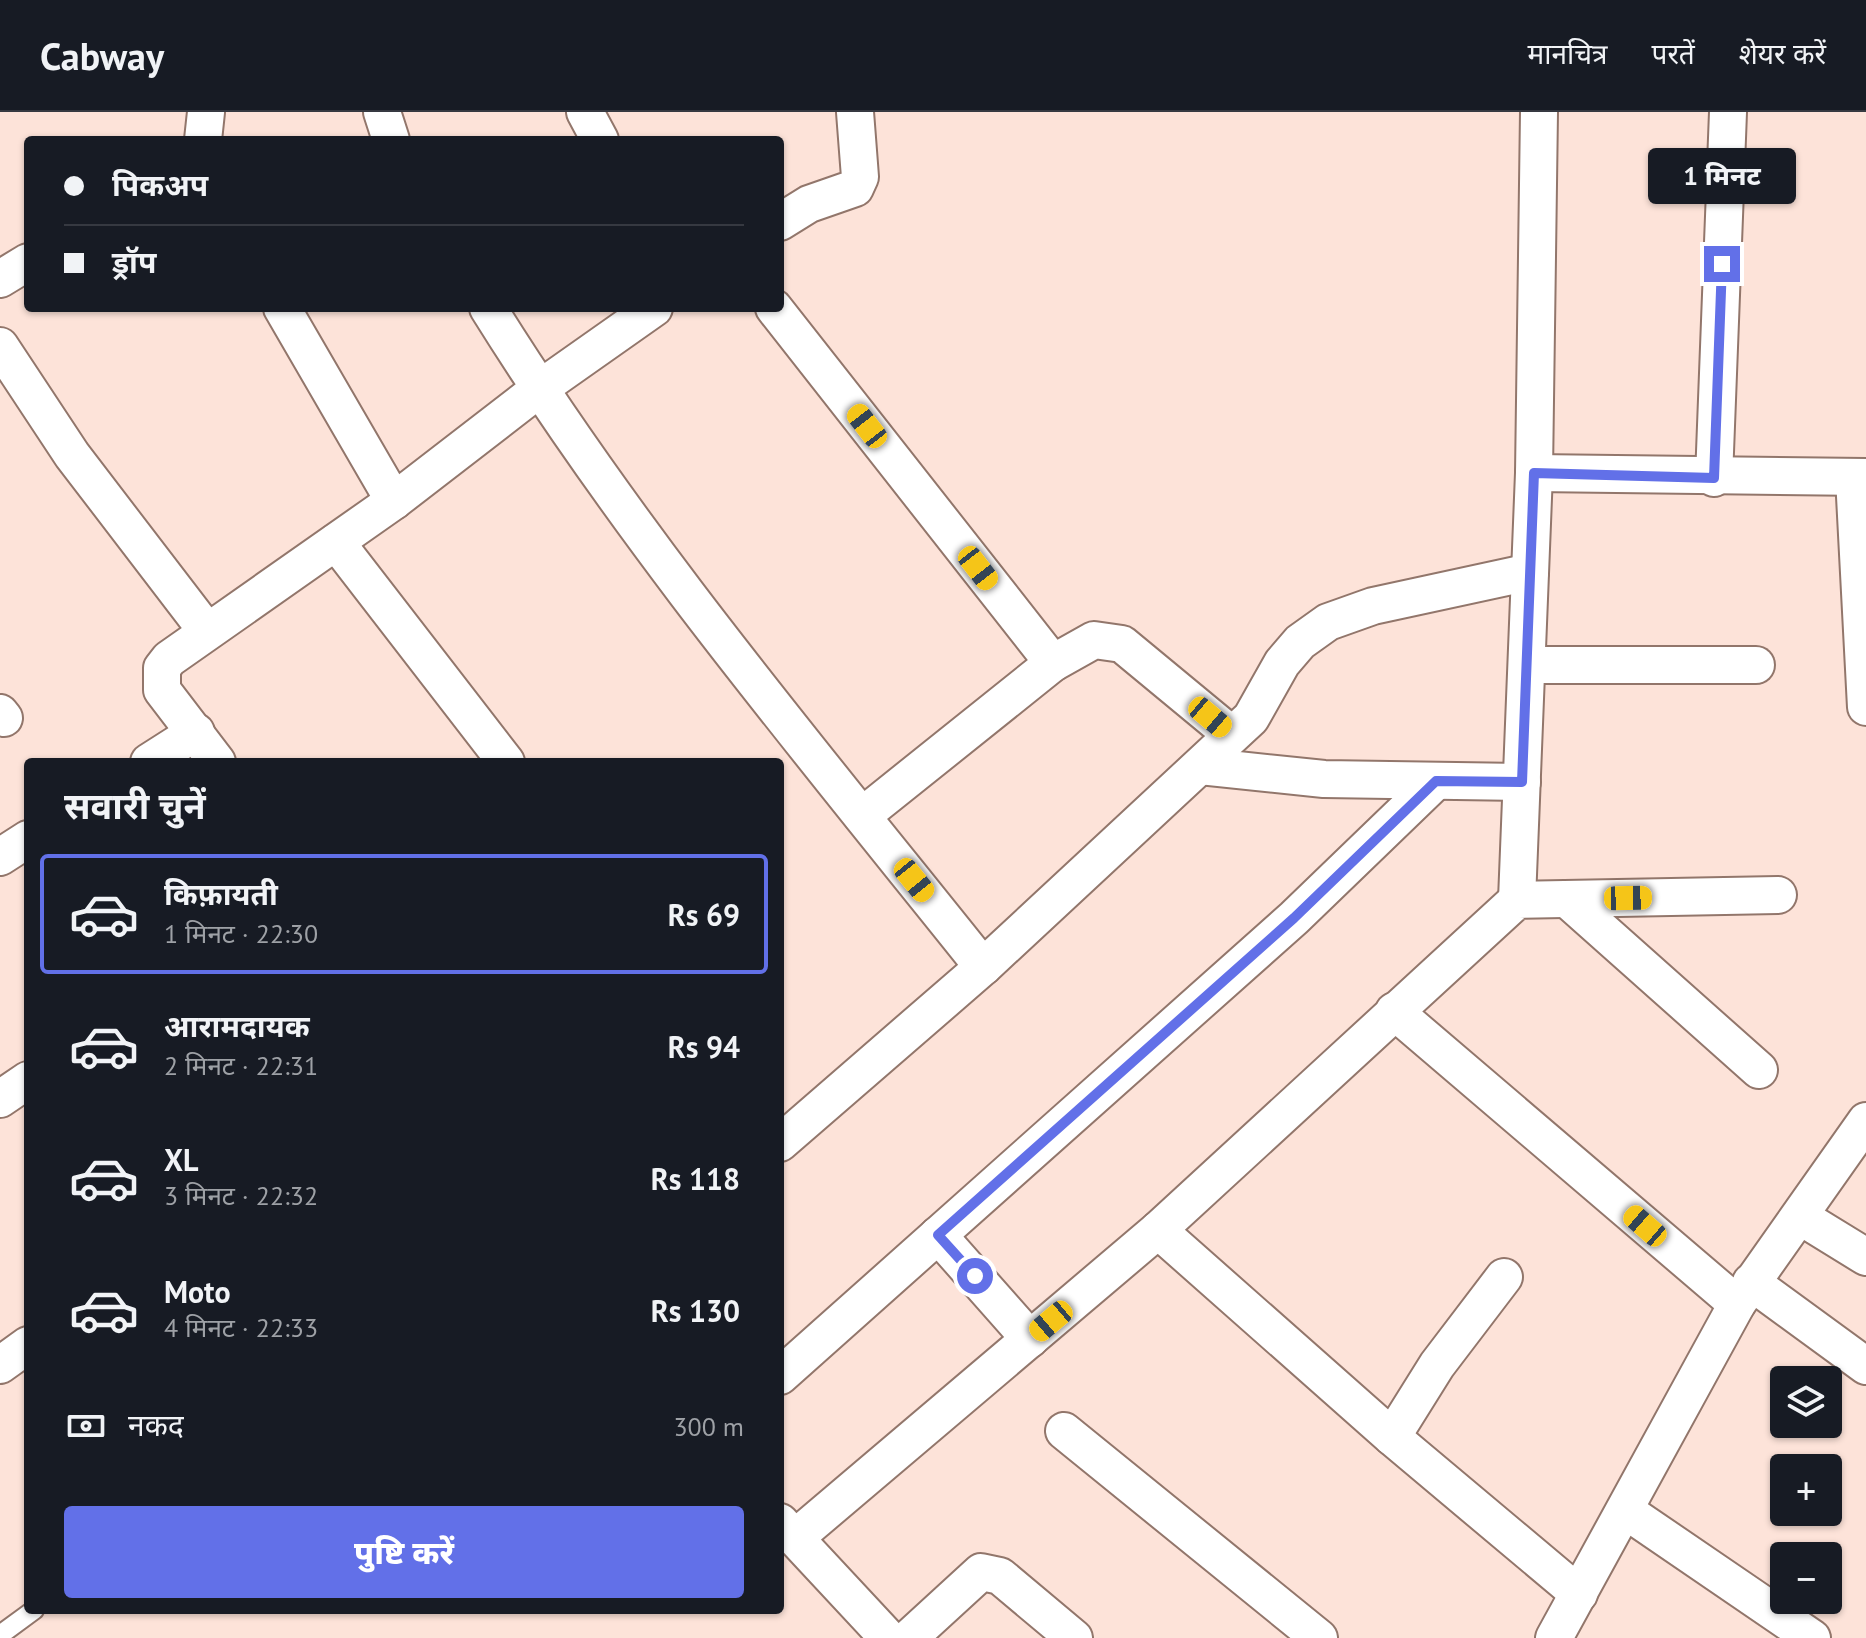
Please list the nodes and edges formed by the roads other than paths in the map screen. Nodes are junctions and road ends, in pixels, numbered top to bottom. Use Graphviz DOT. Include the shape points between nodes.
graph roads {
  1 [pos="206,112"];
  2 [pos="382,112"];
  3 [pos="585,112"];
  4 [pos="855,112"];
  5 [pos="1539,112"];
  6 [pos="1728,112"];
  7 [pos="203,136"];
  8 [pos="390,136"];
  9 [pos="598,136"];
  10 [pos="784,220"];
  11 [pos="24,264"];
  12 [pos="0,279"];
  13 [pos="284,312"];
  14 [pos="491,312"];
  15 [pos="648,312"];
  16 [pos="777,312"];
  17 [pos="0,346"];
  18 [pos="539,389"];
  19 [pos="1534,473"];
  20 [pos="1860,477"];
  21 [pos="1714,478"];
  22 [pos="394,501"];
  23 [pos="336,542"];
  24 [pos="1530,572"];
  25 [pos="206,630"];
  26 [pos="1053,663"];
  27 [pos="1527,665"];
  28 [pos="1756,665"];
  29 [pos="1865,693"];
  30 [pos="196,732"];
  31 [pos="1232,735"];
  32 [pos="155,758"];
  33 [pos="214,758"];
  34 [pos="503,758"];
  35 [pos="1200,766"];
  36 [pos="1436,781"];
  37 [pos="1522,782"];
  38 [pos="862,816"];
  39 [pos="24,842"];
  40 [pos="0,857"];
  41 [pos="1778,895"];
  42 [pos="1517,900"];
  43 [pos="1568,900"];
  44 [pos="983,967"];
  45 [pos="1394,1011"];
  46 [pos="1759,1070"];
  47 [pos="24,1083"];
  48 [pos="0,1099"];
  49 [pos="1866,1121"];
  50 [pos="784,1140"];
  51 [pos="1801,1217"];
  52 [pos="1158,1230"];
  53 [pos="938,1235"];
  54 [pos="1866,1257"];
  55 [pos="1504,1277"];
  56 [pos="1744,1293"];
  57 [pos="1030,1339"];
  58 [pos="24,1348"];
  59 [pos="0,1365"];
  60 [pos="1866,1366"];
  61 [pos="784,1372"];
  62 [pos="1064,1431"];
  63 [pos="1392,1437"];
  64 [pos="1626,1511"];
  65 [pos="787,1530"];
  66 [pos="1579,1594"];
  67 [pos="29,1614"];
  68 [pos="0,1635"];
  69 [pos="888,1638"];
  70 [pos="909,1638"];
  71 [pos="1074,1638"];
  72 [pos="1319,1638"];
  73 [pos="1554,1638"];
  74 [pos="1812,1638"];
  1 -- 7 [label="street"];
  2 -- 8 [label="street"];
  3 -- 9 [label="street"];
  4 -- 10 [label="street" via="860,177 855,188 809,204"];
  5 -- 19 [label="street"];
  6 -- 21 [label="street"];
  11 -- 12 [label="street"];
  13 -- 22 [label="street"];
  14 -- 18 [label="street"];
  15 -- 18 [label="street"];
  16 -- 26 [label="street"];
  17 -- 25 [label="street" via="72,455"];
  18 -- 22 [label="street"];
  18 -- 38 [label="street" via="764,695"];
  19 -- 21 [label="street"];
  19 -- 24 [label="street"];
  20 -- 21 [label="street"];
  20 -- 29 [label="street"];
  22 -- 23 [label="street"];
  23 -- 25 [label="street"];
  23 -- 34 [label="street"];
  24 -- 27 [label="street"];
  24 -- 31 [label="street" via="1373,606 1328,622 1282,663 1251,718"];
  25 -- 30 [label="street" via="169,659 159,682"];
  26 -- 31 [label="street" via="1094,640 1122,644"];
  26 -- 38 [label="street"];
  27 -- 28 [label="street"];
  27 -- 37 [label="street"];
  30 -- 32 [label="street"];
  30 -- 33 [label="street"];
  31 -- 35 [label="street"];
  35 -- 36 [label="street" via="1324,779"];
  35 -- 44 [label="street"];
  36 -- 37 [label="street"];
  36 -- 53 [label="street" via="1294,918"];
  37 -- 42 [label="street"];
  38 -- 44 [label="street"];
  39 -- 40 [label="street"];
  41 -- 43 [label="street"];
  42 -- 43 [label="street"];
  42 -- 45 [label="street"];
  43 -- 46 [label="street"];
  44 -- 50 [label="street"];
  45 -- 52 [label="street"];
  45 -- 56 [label="street"];
  47 -- 48 [label="street"];
  49 -- 51 [label="street"];
  51 -- 54 [label="street"];
  51 -- 56 [label="street"];
  52 -- 57 [label="street"];
  52 -- 63 [label="street"];
  53 -- 57 [label="street"];
  53 -- 61 [label="street"];
  55 -- 63 [label="street" via="1437,1365"];
  56 -- 60 [label="street"];
  56 -- 64 [label="street"];
  57 -- 65 [label="street"];
  58 -- 59 [label="street"];
  62 -- 72 [label="street"];
  63 -- 66 [label="street"];
  64 -- 66 [label="street"];
  64 -- 74 [label="street"];
  65 -- 69 [label="street"];
  66 -- 73 [label="street"];
  67 -- 68 [label="lane"];
  70 -- 71 [label="street" via="972,1576 990,1572"];
}
